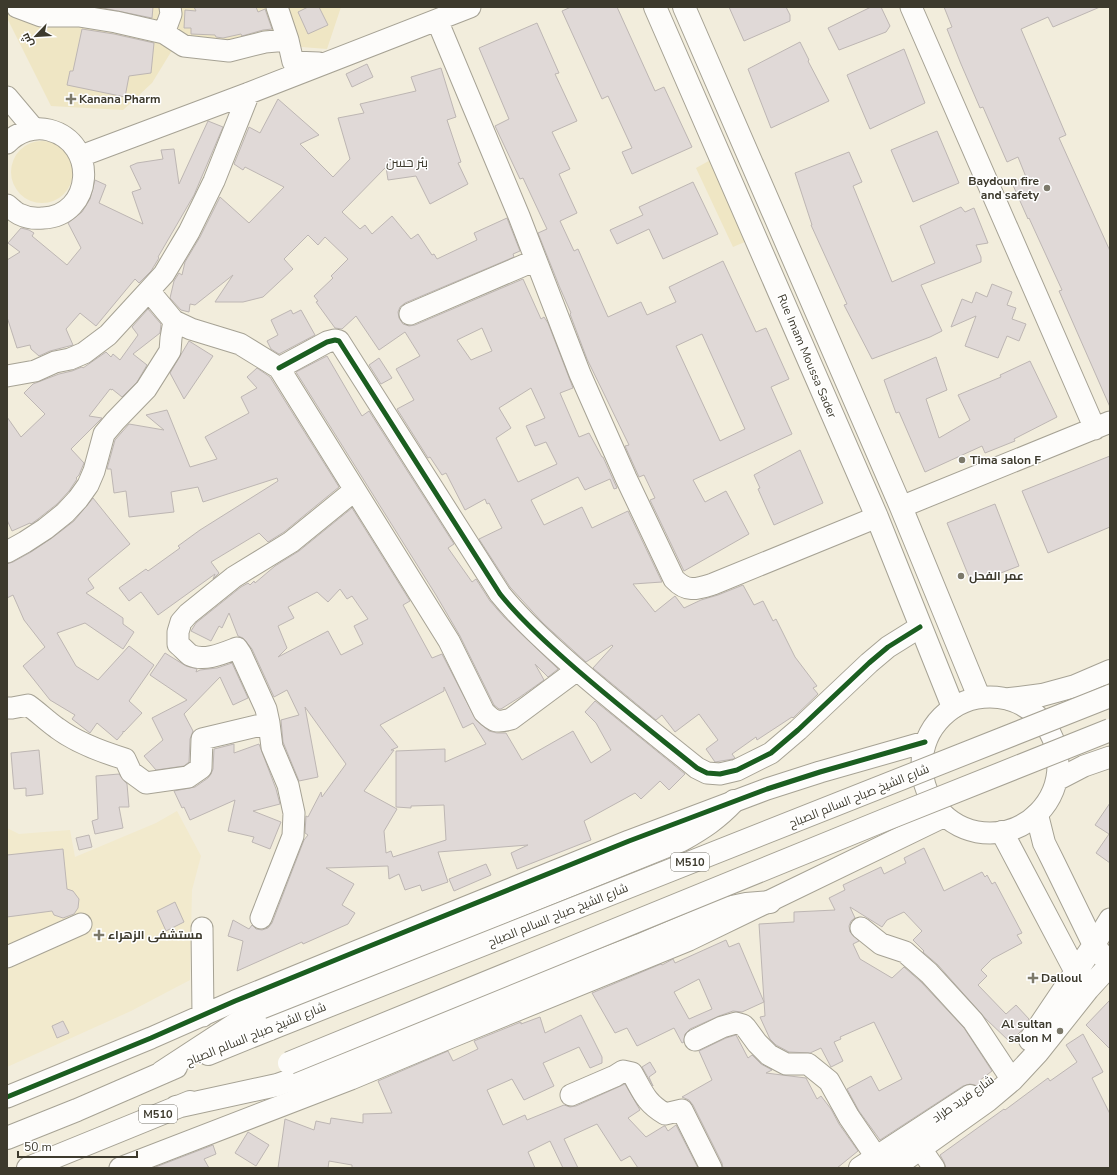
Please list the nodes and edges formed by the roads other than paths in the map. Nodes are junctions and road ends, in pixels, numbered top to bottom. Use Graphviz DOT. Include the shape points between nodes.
graph roads {
  1 [pos="17,7"];
  2 [pos="170,7"];
  3 [pos="470,7"];
  4 [pos="655,7"];
  5 [pos="684,7"];
  6 [pos="911,7"];
  7 [pos="285,19"];
  8 [pos="437,20"];
  9 [pos="164,33"];
  10 [pos="328,63"];
  11 [pos="249,93"];
  12 [pos="7,97"];
  13 [pos="34,129"];
  14 [pos="7,143"];
  15 [pos="81,156"];
  16 [pos="7,205"];
  17 [pos="536,260"];
  18 [pos="148,291"];
  19 [pos="410,314"];
  20 [pos="174,320"];
  21 [pos="278,368"];
  22 [pos="7,376"];
  23 [pos="1103,425"];
  24 [pos="355,490"];
  25 [pos="901,507"];
  26 [pos="877,517"];
  27 [pos="7,552"];
  28 [pos="920,627"];
  29 [pos="577,670"];
  30 [pos="1110,671"];
  31 [pos="1110,696"];
  32 [pos="979,697"];
  33 [pos="1010,699"];
  34 [pos="953,707"];
  35 [pos="7,708"];
  36 [pos="269,723"];
  37 [pos="1110,730"];
  38 [pos="925,742"];
  39 [pos="1110,757"];
  40 [pos="1057,780"];
  41 [pos="734,801"];
  42 [pos="1037,815"];
  43 [pos="945,816"];
  44 [pos="1002,832"];
  45 [pos="770,902"];
  46 [pos="261,918"];
  47 [pos="1110,919"];
  48 [pos="81,924"];
  49 [pos="202,928"];
  50 [pos="861,928"];
  51 [pos="1094,945"];
  52 [pos="7,957"];
  53 [pos="1110,965"];
  54 [pos="1082,980"];
  55 [pos="203,1016"];
  56 [pos="695,1040"];
  57 [pos="162,1072"];
  58 [pos="1009,1075"];
  59 [pos="571,1095"];
  60 [pos="7,1097"];
  61 [pos="176,1107"];
  62 [pos="7,1138"];
  63 [pos="921,1149"];
  64 [pos="877,1164"];
  65 [pos="28,1168"];
  66 [pos="120,1168"];
  67 [pos="711,1168"];
  68 [pos="934,1168"];
  1 -- 9 [label="street" via="41,16 79,16"];
  2 -- 9 [label="street" via="171,14"];
  3 -- 8 [label="street"];
  4 -- 26 [label="main road, Rue Imam Moussa Sader"];
  5 -- 25 [label="main road"];
  6 -- 23 [label="street"];
  7 -- 9 [label="street" via="265,42 229,50 184,46"];
  7 -- 10 [label="street" via="293,62"];
  8 -- 10 [label="street"];
  8 -- 17 [label="street"];
  10 -- 11 [label="street"];
  11 -- 15 [label="street"];
  11 -- 18 [label="street" via="214,181 189,232 164,274"];
  12 -- 13 [label="street"];
  13 -- 14 [label="street" via="22,132"];
  13 -- 15 [label="street" via="45,129 61,135 75,146"];
  15 -- 16 [label="street" via="85,171 83,187 76,201 64,212 50,218 34,219 19,214"];
  17 -- 19 [label="street"];
  17 -- 26 [label="street" via="580,374 679,585 696,589 708,586"];
  18 -- 20 [label="street"];
  18 -- 22 [label="street" via="108,335 84,353 35,371"];
  20 -- 21 [label="street" via="191,329 240,344"];
  20 -- 27 [label="street" via="170,351 146,389 104,434 94,471 78,499 44,529"];
  21 -- 24 [label="street"];
  21 -- 29 [label="street" via="327,342 339,341 500,594 537,634"];
  23 -- 25 [label="street"];
  24 -- 29 [label="street" via="450,642 484,712 492,720 511,720"];
  24 -- 36 [label="street" via="291,542 234,577 181,622 178,644 188,654 198,658 238,648 266,709"];
  25 -- 32 [label="main road"];
  26 -- 28 [label="main road, Rue Imam Moussa Sader"];
  28 -- 29 [label="street" via="869,663 781,746 752,763 720,774 707,773 697,768"];
  28 -- 34 [label="main road, Rue Imam Moussa Sader"];
  30 -- 33 [label="main road" via="1075,686"];
  31 -- 57 [label="main road, شارع الشيخ صباح السالم الصباح / M510, bridge"];
  32 -- 33 [label="street" via="995,696"];
  32 -- 34 [label="street"];
  33 -- 40 [label="street" via="1028,708 1043,722 1054,740 1058,760"];
  34 -- 38 [label="street" via="932,728"];
  35 -- 36 [label="street" via="28,704 58,729 77,740 126,759 131,772 146,783 188,777 201,768 202,739"];
  36 -- 46 [label="street" via="272,747 288,785 294,813 293,836"];
  37 -- 61 [label="main road, M510, bridge"];
  38 -- 41 [label="street" via="820,772"];
  38 -- 43 [label="street" via="922,758 926,790"];
  39 -- 40 [label="street" via="1084,766"];
  40 -- 42 [label="street" via="1050,799"];
  41 -- 55 [label="street" via="629,841"];
  41 -- 57 [label="main road" via="718,817 682,840 262,1010 237,1023"];
  42 -- 44 [label="street" via="1021,826"];
  42 -- 51 [label="main road, شارع فريد طراد" via="1044,843"];
  43 -- 44 [label="street" via="962,827 981,833"];
  43 -- 45 [label="street"];
  44 -- 54 [label="main road"];
  45 -- 61 [label="main road" via="727,908 574,971 277,1085"];
  45 -- 66 [label="street" via="689,940 539,1002"];
  47 -- 51 [label="street"];
  48 -- 52 [label="street"];
  49 -- 55 [label="street"];
  50 -- 58 [label="street" via="881,944 905,952 929,973 973,1021"];
  51 -- 53 [label="main road, شارع فريد طراد"];
  51 -- 54 [label="main road, شارع فريد طراد"];
  53 -- 54 [label="main road, شارع فريد طراد"];
  54 -- 58 [label="main road, شارع فريد طراد" via="1038,1052"];
  55 -- 60 [label="street"];
  56 -- 64 [label="street" via="736,1023 743,1025 769,1054 786,1064 808,1064 829,1081"];
  57 -- 62 [label="main road, شارع الشيخ صباح السالم الصباح / M510"];
  58 -- 63 [label="main road, شارع فريد طراد" via="987,1101"];
  58 -- 64 [label="main road, شارع فريد طراد" via="979,1091"];
  59 -- 67 [label="street" via="623,1071 632,1074 643,1094 658,1110 665,1114 682,1110"];
  61 -- 65 [label="main road, M510"];
  63 -- 64 [label="main road, شارع فريد طراد"];
  63 -- 68 [label="street"];
}
